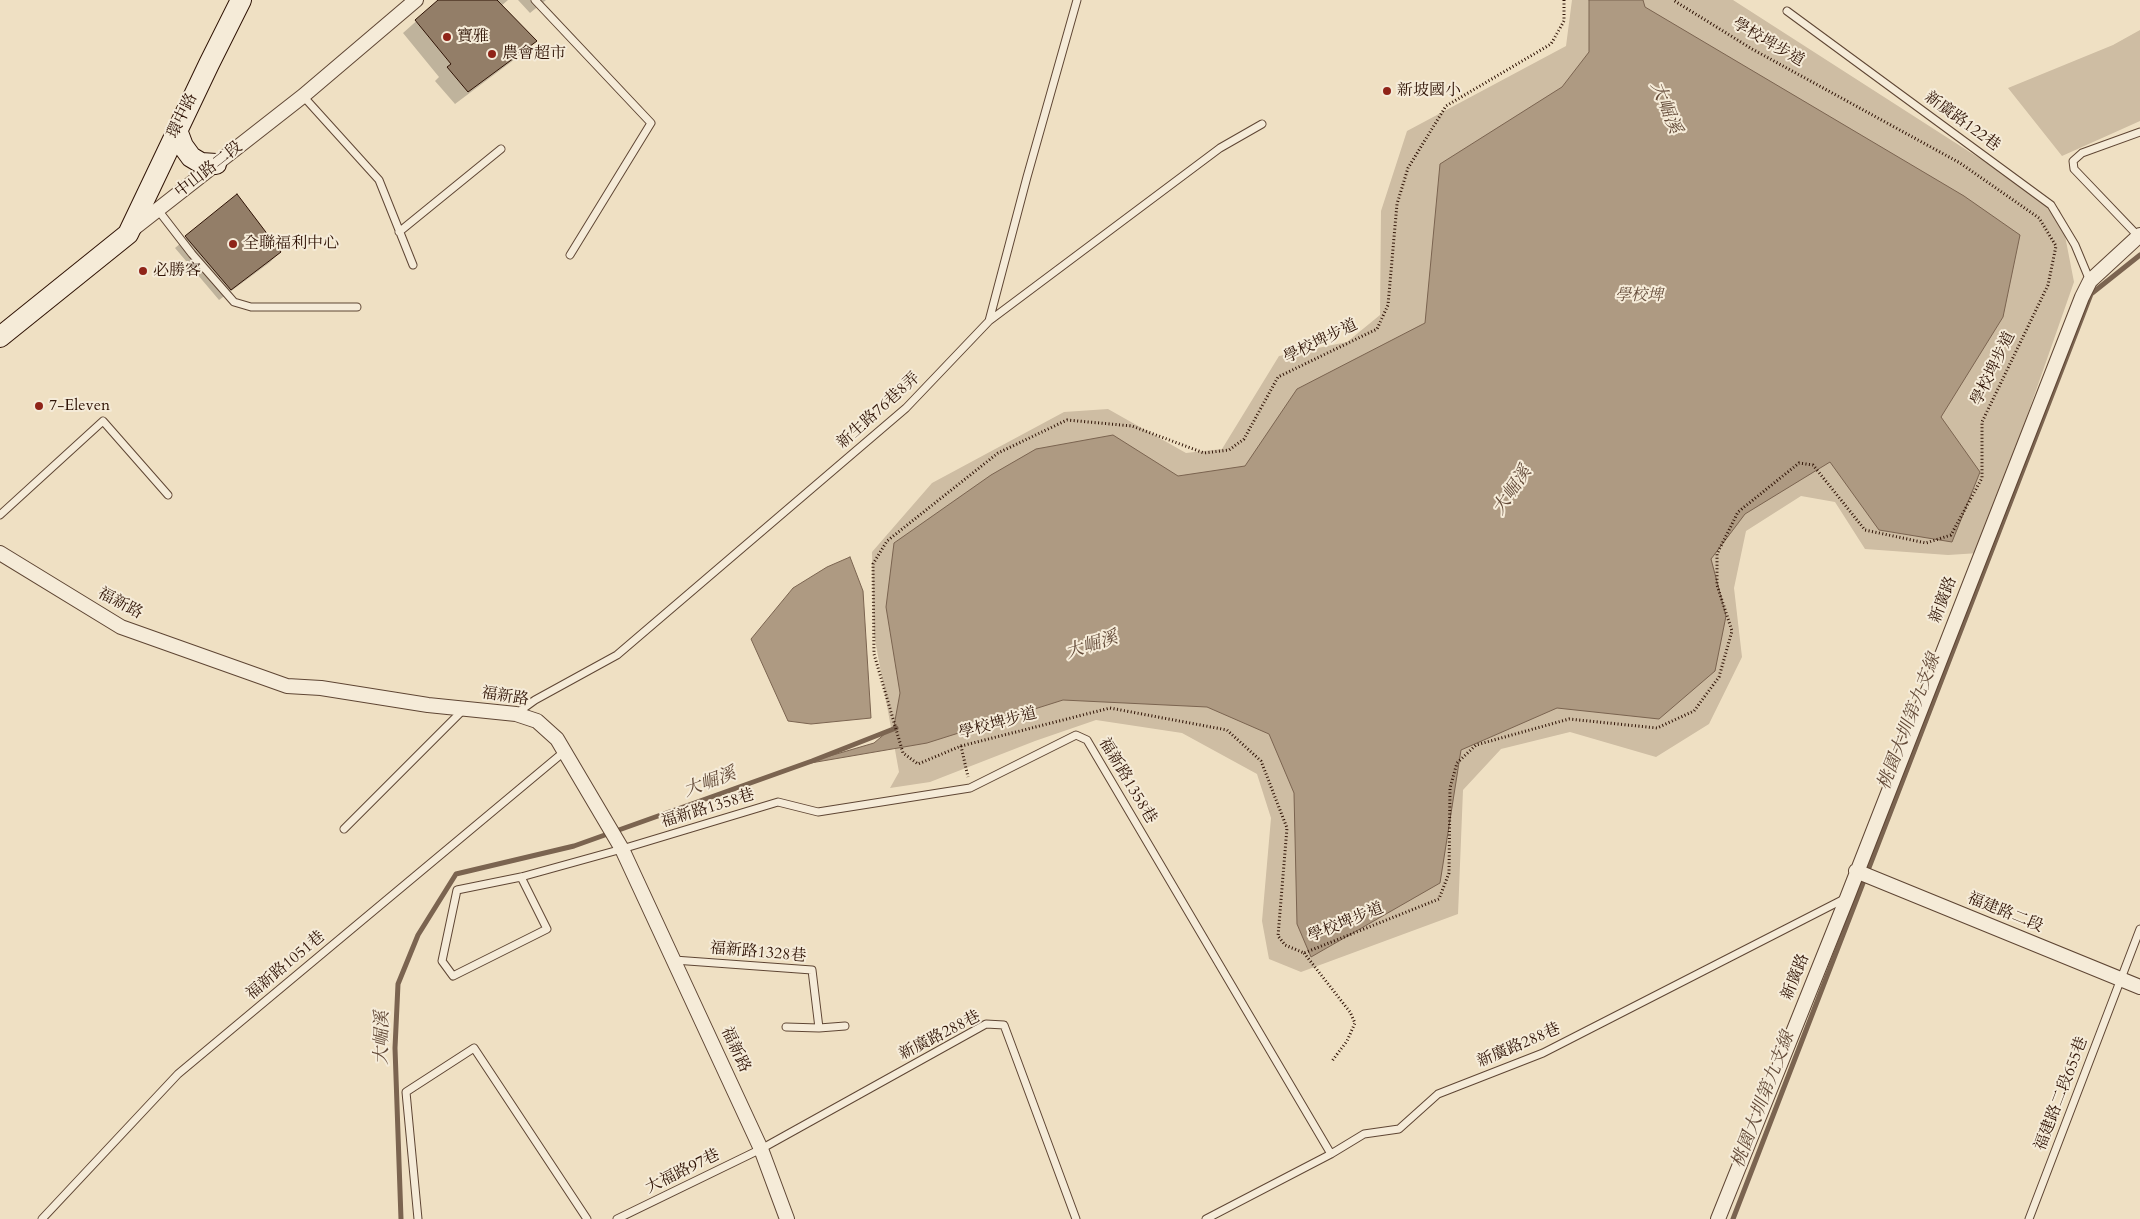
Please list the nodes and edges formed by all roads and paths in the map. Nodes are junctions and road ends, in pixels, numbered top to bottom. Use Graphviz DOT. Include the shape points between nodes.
graph roads {
  1 [pos="241,0"];
  2 [pos="416,0"];
  3 [pos="534,0"];
  4 [pos="1077,0"];
  5 [pos="1564,0"];
  6 [pos="1673,0"];
  7 [pos="1787,11"];
  8 [pos="303,96"];
  9 [pos="1262,124"];
  10 [pos="177,130"];
  11 [pos="2140,132"];
  12 [pos="501,149"];
  13 [pos="216,164"];
  14 [pos="158,210"];
  15 [pos="400,232"];
  16 [pos="128,234"];
  17 [pos="2139,237"];
  18 [pos="570,255"];
  19 [pos="413,265"];
  20 [pos="2090,281"];
  21 [pos="357,307"];
  22 [pos="989,321"];
  23 [pos="0,337"];
  24 [pos="168,495"];
  25 [pos="0,515"];
  26 [pos="0,553"];
  27 [pos="464,708"];
  28 [pos="516,714"];
  29 [pos="961,746"];
  30 [pos="565,751"];
  31 [pos="970,788"];
  32 [pos="344,829"];
  33 [pos="622,850"];
  34 [pos="1856,871"];
  35 [pos="521,877"];
  36 [pos="1847,898"];
  37 [pos="2140,929"];
  38 [pos="1304,953"];
  39 [pos="674,960"];
  40 [pos="2121,979"];
  41 [pos="2140,987"];
  42 [pos="845,1026"];
  43 [pos="786,1028"];
  44 [pos="819,1028"];
  45 [pos="1332,1061"];
  46 [pos="762,1150"];
  47 [pos="1331,1154"];
  48 [pos="42,1219"];
  49 [pos="418,1219"];
  50 [pos="587,1219"];
  51 [pos="617,1219"];
  52 [pos="787,1219"];
  53 [pos="1076,1219"];
  54 [pos="1206,1219"];
  55 [pos="1718,1219"];
  56 [pos="2029,1219"];
  1 -- 10 [label="main road, 環中路"];
  2 -- 8 [label="street, 中山路二段"];
  3 -- 18 [label="lane" via="651,123"];
  4 -- 22 [label="lane, 新生路76巷8弄"];
  5 -- 29 [label="path, 學校埤步道" via="1564,21 1551,44 1446,106 1408,168 1398,204 1388,305 1377,329 1278,377 1244,439 1229,450 1204,453 1132,426 1067,420 998,453 887,541 873,564 874,654 904,753 918,764"];
  6 -- 38 [label="path, 學校埤步道" via="1752,49 1960,163 2039,218 2056,246 2048,286 1982,422 1982,478 1951,536 1926,542 1865,530 1813,465 1799,463 1738,512 1717,554 1717,585 1732,631 1719,676 1694,711 1657,728 1569,719 1476,745 1457,763 1450,788 1450,873 1439,899"];
  7 -- 20 [label="lane, 新廣路122巷" via="2051,205 2075,246"];
  8 -- 13 [label="street, 中山路二段"];
  8 -- 15 [label="lane" via="379,180"];
  9 -- 22 [label="lane" via="1220,148"];
  10 -- 13 [label="main road" via="182,146 191,157 200,163"];
  10 -- 16 [label="main road, 環中路"];
  11 -- 17 [label="lane" via="2082,153 2073,161 2074,169"];
  12 -- 15 [label="lane"];
  13 -- 14 [label="street, 中山路二段"];
  14 -- 16 [label="street, 中山路二段"];
  14 -- 21 [label="lane" via="234,302 251,307"];
  15 -- 19 [label="lane"];
  16 -- 23 [label="main road, 中山路二段"];
  17 -- 20 [label="street, 新廣路"];
  20 -- 34 [label="street, 新廣路"];
  22 -- 28 [label="lane, 新生路76巷8弄" via="906,408 618,655 535,700"];
  24 -- 25 [label="lane" via="103,421"];
  26 -- 27 [label="street, 福新路" via="122,627 287,686"];
  27 -- 28 [label="street, 福新路"];
  27 -- 32 [label="lane"];
  28 -- 30 [label="street, 福新路" via="538,721 558,739"];
  29 -- 31 [label="path"];
  29 -- 38 [label="path, 學校埤步道" via="1110,708 1227,730 1261,762 1287,828 1278,936 1285,945"];
  30 -- 33 [label="street, 福新路"];
  30 -- 48 [label="lane, 福新路1051巷" via="178,1074"];
  31 -- 33 [label="lane, 福新路1358巷" via="818,812 778,802"];
  31 -- 47 [label="lane, 福新路1358巷" via="1076,735 1087,740"];
  33 -- 35 [label="lane, 福新路1358巷"];
  33 -- 39 [label="street, 福新路"];
  34 -- 36 [label="street, 新廣路"];
  34 -- 40 [label="street, 福建路二段"];
  35 -- 35 [label="lane, 福新路1358巷" via="457,890 442,961 453,976 547,929"];
  36 -- 47 [label="lane, 新廣路288巷" via="1543,1053 1438,1094 1399,1129 1364,1134"];
  36 -- 55 [label="street, 新廣路"];
  37 -- 40 [label="lane, 福建路二段655巷"];
  38 -- 45 [label="path" via="1350,1012 1354,1024 1347,1041"];
  39 -- 44 [label="lane, 福新路1328巷" via="812,970"];
  39 -- 46 [label="street, 福新路"];
  40 -- 41 [label="street, 福建路二段"];
  40 -- 56 [label="lane, 福建路二段655巷"];
  42 -- 44 [label="lane"];
  43 -- 44 [label="lane"];
  46 -- 51 [label="lane, 大福路97巷"];
  46 -- 52 [label="street, 福新路"];
  46 -- 53 [label="lane, 新廣路288巷" via="986,1024 1004,1025"];
  47 -- 54 [label="lane, 新廣路288巷"];
  49 -- 50 [label="lane" via="406,1092 474,1048"];
}
